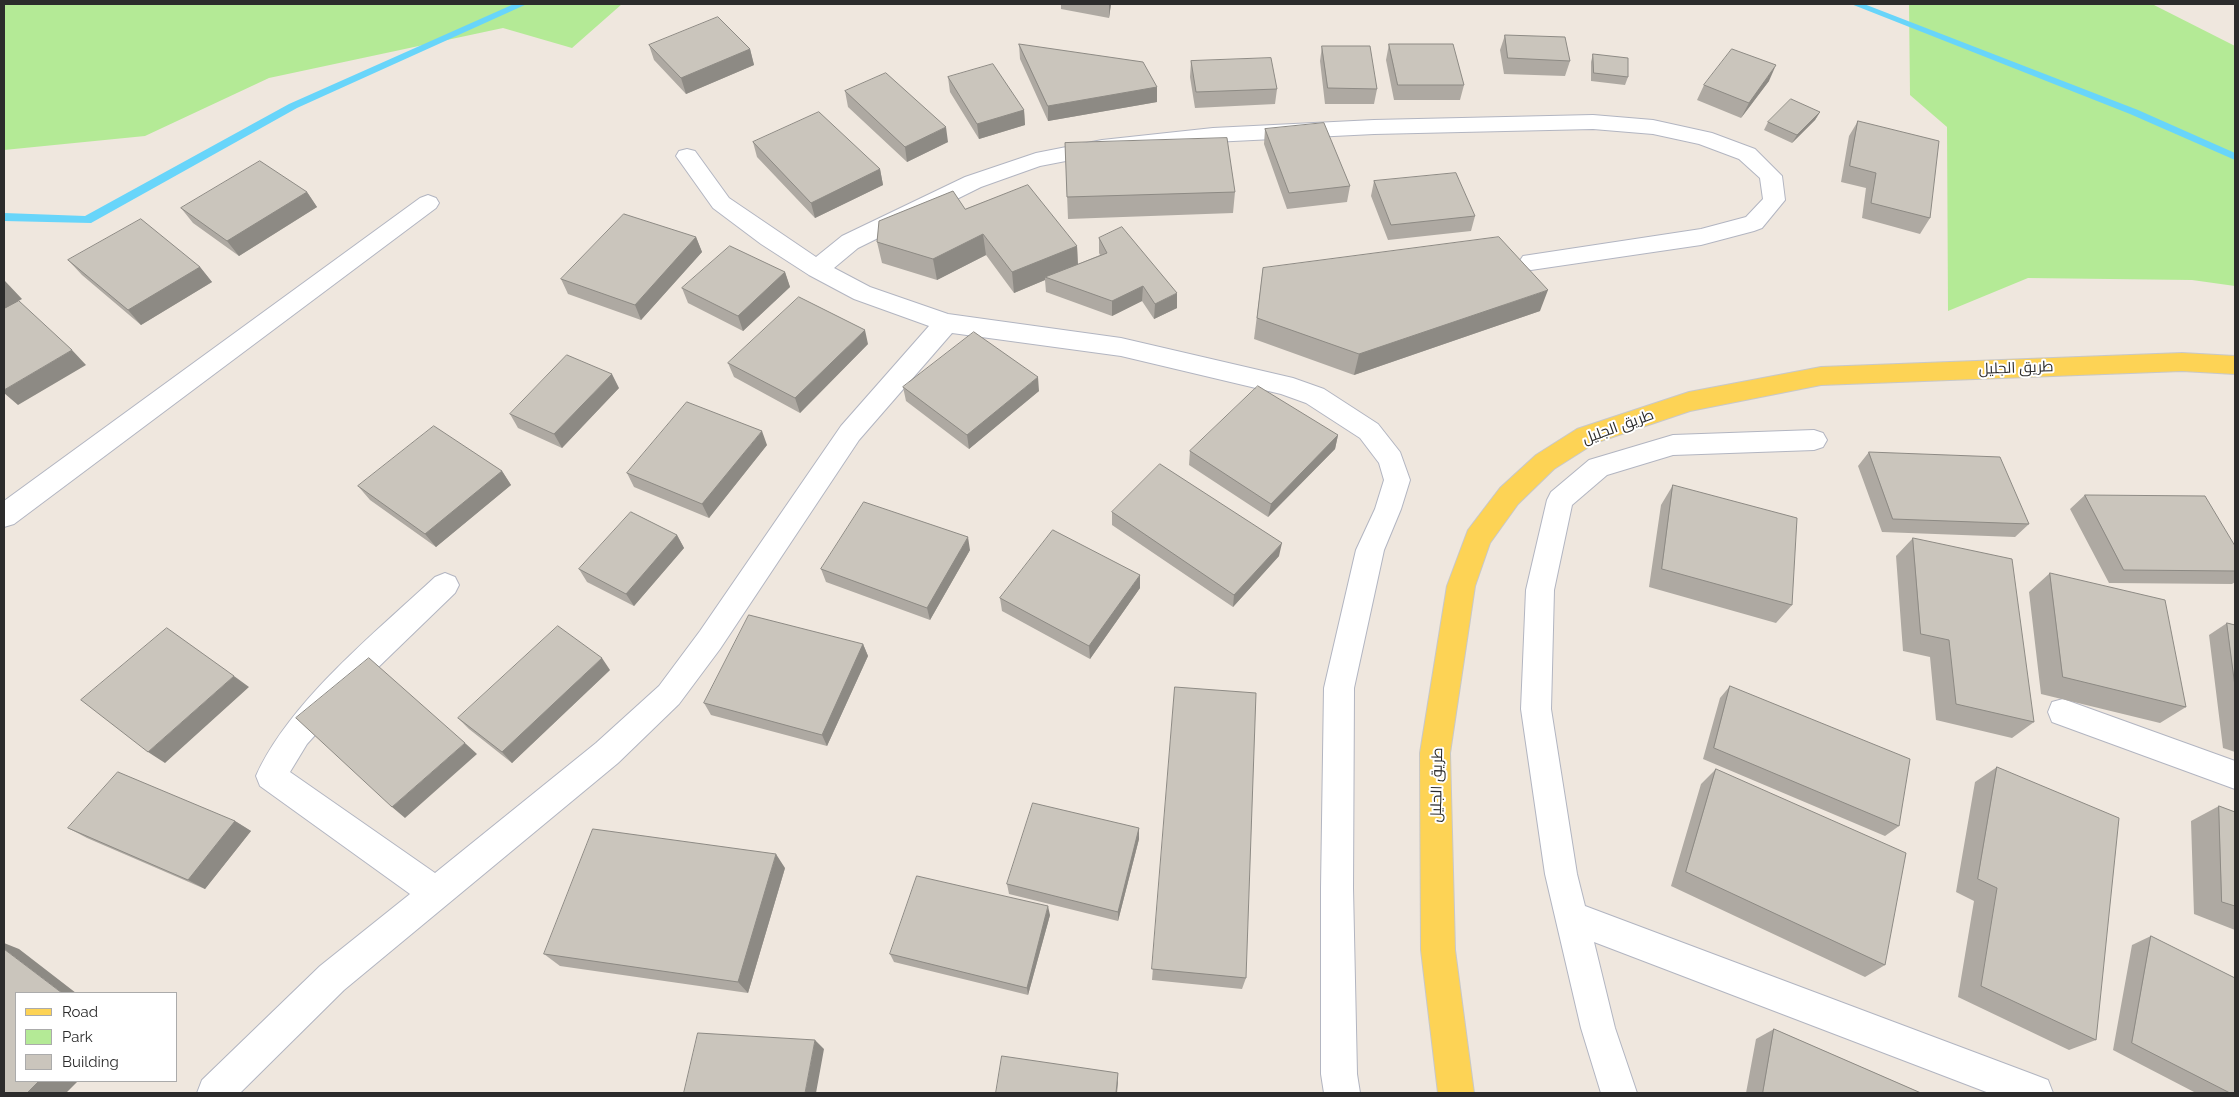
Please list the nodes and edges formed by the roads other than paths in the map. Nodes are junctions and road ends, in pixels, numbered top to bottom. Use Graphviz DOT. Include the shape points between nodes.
graph roads {
  1 [pos="687,156"];
  2 [pos="428,203"];
  3 [pos="1531,262"];
  4 [pos="817,269"];
  5 [pos="946,323"];
  6 [pos="2235,365"];
  7 [pos="1814,440"];
  8 [pos="4,516"];
  9 [pos="445,586"];
  10 [pos="2063,712"];
  11 [pos="2235,775"];
  12 [pos="436,893"];
  13 [pos="1571,917"];
  14 [pos="215,1093"];
  15 [pos="1342,1093"];
  16 [pos="1456,1093"];
  17 [pos="1619,1093"];
  18 [pos="2035,1093"];
  1 -- 4 [label="street" via="721,203"];
  2 -- 8 [label="street"];
  3 -- 4 [label="street" via="1701,237 1754,223 1774,200 1771,176 1747,154 1704,138 1653,126 1593,122 1213,135 1102,147 1036,160 973,182 850,242"];
  4 -- 5 [label="street" via="862,293"];
  5 -- 12 [label="street" via="850,433 669,695 607,753"];
  5 -- 15 [label="street" via="1121,347 1284,385 1315,396 1369,431 1391,458 1397,480 1370,550 1340,688 1337,888 1339,1074"];
  6 -- 16 [label="main road, طريق الجليل" via="2182,362 1821,376 1689,402 1586,436 1544,462 1508,496 1478,538 1460,586 1435,753 1438,950"];
  7 -- 13 [label="street" via="1673,445 1598,467 1560,500 1540,590 1536,709 1561,874"];
  9 -- 12 [label="street" via="354,672 296,734 271,776"];
  10 -- 11 [label="street"];
  12 -- 14 [label="street" via="332,978"];
  13 -- 17 [label="street" via="1598,1028"];
  13 -- 18 [label="street"];
}
